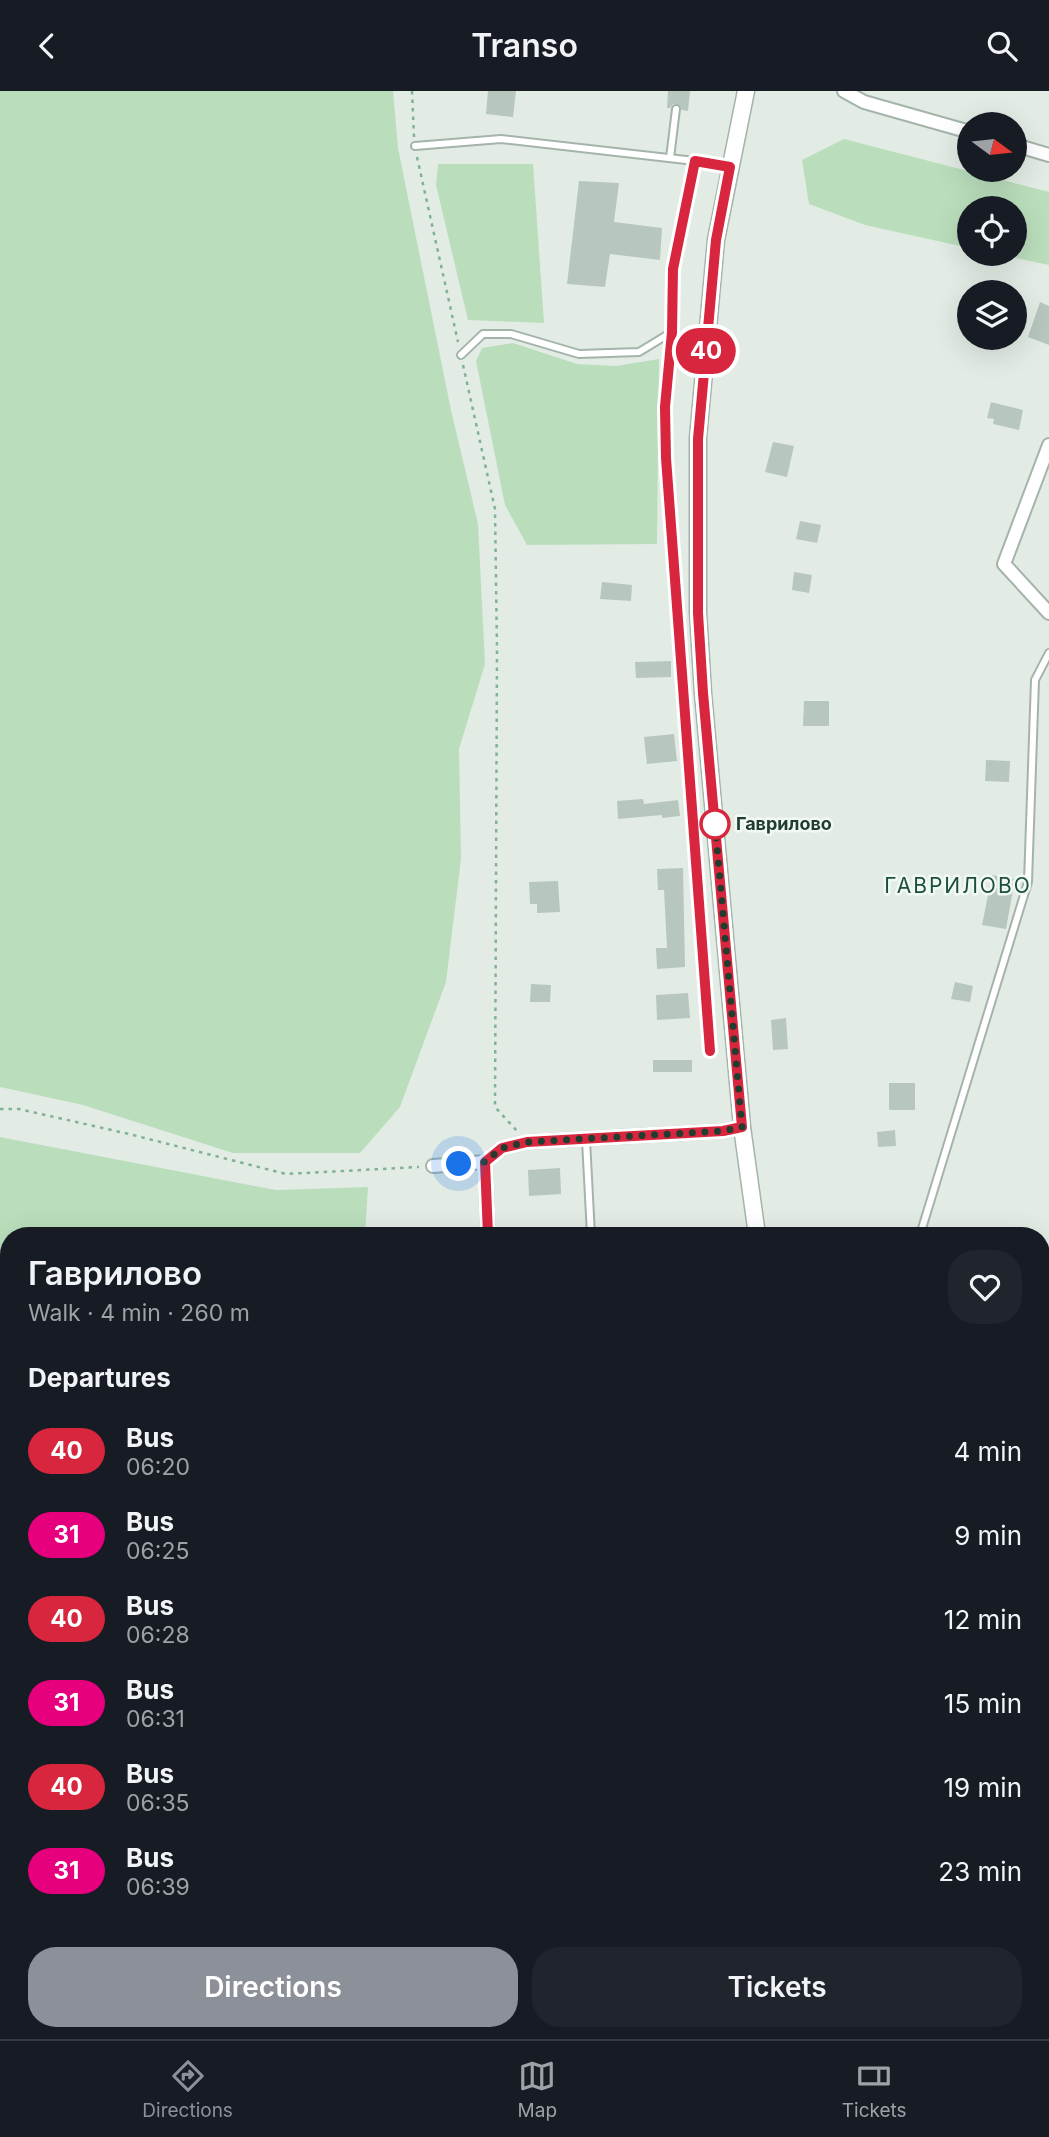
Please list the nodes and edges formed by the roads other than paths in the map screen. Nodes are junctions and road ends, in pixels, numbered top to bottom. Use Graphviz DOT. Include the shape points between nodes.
graph roads {
  1 [pos="746,91"];
  2 [pos="845,91"];
  3 [pos="676,109"];
  4 [pos="957,128"];
  5 [pos="415,146"];
  6 [pos="1027,149"];
  7 [pos="1049,155"];
  8 [pos="670,157"];
  9 [pos="695,161"];
  10 [pos="730,167"];
  11 [pos="672,332"];
  12 [pos="461,355"];
  13 [pos="1049,445"];
  14 [pos="1049,613"];
  15 [pos="1049,653"];
  16 [pos="710,1051"];
  17 [pos="742,1127"];
  18 [pos="586,1139"];
  19 [pos="485,1162"];
  20 [pos="433,1166"];
  21 [pos="488,1227"];
  22 [pos="591,1227"];
  23 [pos="756,1227"];
  24 [pos="922,1227"];
  1 -- 10 [label="street"];
  2 -- 4 [label="street" via="863,102"];
  3 -- 8 [label="lane"];
  5 -- 8 [label="lane" via="501,139"];
  6 -- 7 [label="street"];
  8 -- 9 [label="lane"];
  9 -- 10 [label="lane"];
  9 -- 11 [label="lane" via="673,269"];
  10 -- 17 [label="street" via="716,240 698,439 698,613"];
  11 -- 12 [label="lane" via="639,352 579,354 511,334 483,334"];
  11 -- 16 [label="lane" via="666,458"];
  13 -- 14 [label="street" via="1004,564"];
  15 -- 24 [label="lane" via="1035,680 1028,883"];
  17 -- 18 [label="street"];
  17 -- 23 [label="street"];
  18 -- 19 [label="street" via="527,1142 502,1148"];
  18 -- 22 [label="lane"];
  19 -- 20 [label="street"];
  19 -- 21 [label="street"];
}
